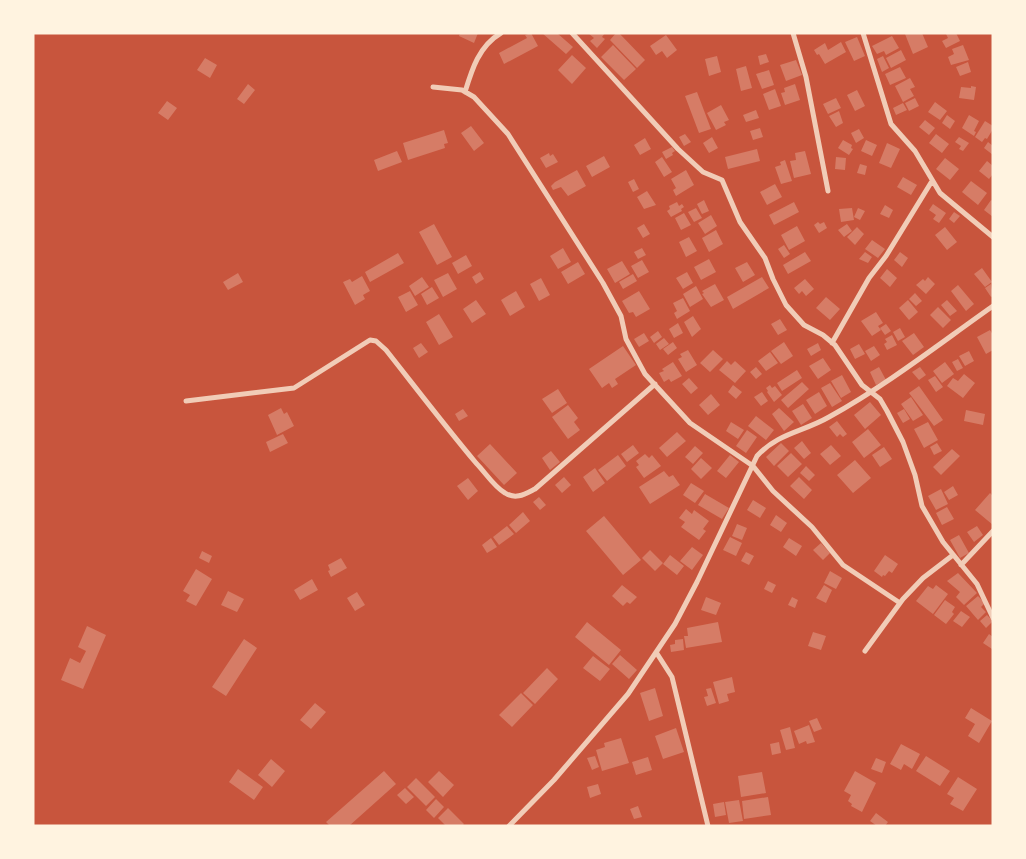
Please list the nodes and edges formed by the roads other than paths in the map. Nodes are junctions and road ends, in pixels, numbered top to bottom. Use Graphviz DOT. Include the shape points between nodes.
graph roads {
  1 [pos="501,33"];
  2 [pos="572,33"];
  3 [pos="793,33"];
  4 [pos="863,33"];
  5 [pos="433,87"];
  6 [pos="465,92"];
  7 [pos="932,181"];
  8 [pos="828,190"];
  9 [pos="993,237"];
  10 [pos="993,306"];
  11 [pos="832,343"];
  12 [pos="655,384"];
  13 [pos="871,392"];
  14 [pos="186,401"];
  15 [pos="753,466"];
  16 [pos="993,531"];
  17 [pos="953,555"];
  18 [pos="961,565"];
  19 [pos="900,603"];
  20 [pos="993,618"];
  21 [pos="865,651"];
  22 [pos="656,652"];
  23 [pos="509,826"];
  24 [pos="708,826"];
  1 -- 6 [label="street" via="489,40 480,54"];
  2 -- 11 [label="street" via="678,149 703,172 722,180 740,222 765,258 786,305 804,325"];
  3 -- 8 [label="street" via="806,77"];
  4 -- 7 [label="street" via="891,124 915,151"];
  5 -- 6 [label="street"];
  6 -- 12 [label="street" via="508,134 603,283 645,374"];
  7 -- 9 [label="street" via="940,193"];
  7 -- 11 [label="street" via="863,287"];
  10 -- 13 [label="street"];
  11 -- 13 [label="street"];
  12 -- 14 [label="street" via="535,489 515,496 495,484 376,340 370,340 294,388"];
  12 -- 15 [label="street" via="690,423"];
  13 -- 15 [label="street" via="828,418 766,446"];
  13 -- 17 [label="street" via="880,399 898,431 922,506"];
  15 -- 19 [label="street" via="843,565"];
  15 -- 22 [label="street" via="697,582"];
  16 -- 18 [label="street"];
  17 -- 18 [label="street"];
  17 -- 19 [label="street" via="923,578"];
  18 -- 20 [label="street" via="977,584"];
  19 -- 21 [label="street"];
  22 -- 23 [label="street" via="619,706"];
  22 -- 24 [label="street" via="672,677"];
}
